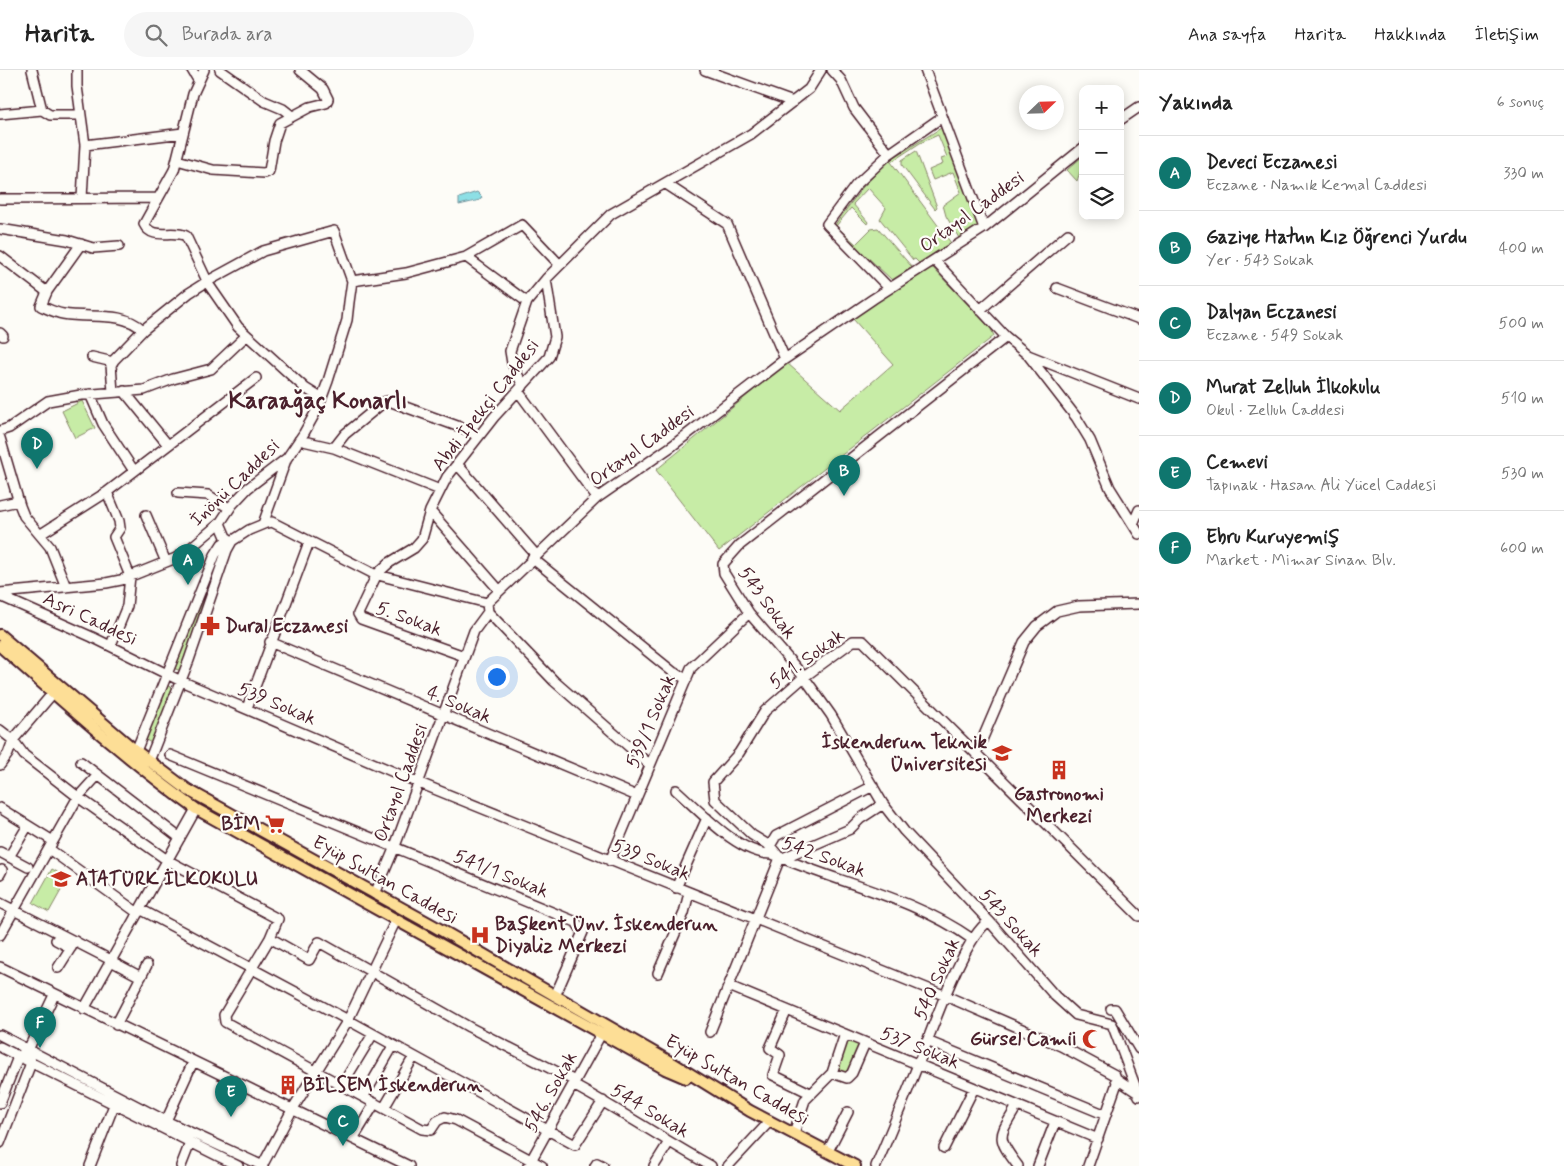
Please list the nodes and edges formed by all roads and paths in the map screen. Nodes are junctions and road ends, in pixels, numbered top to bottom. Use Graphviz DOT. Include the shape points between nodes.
graph roads {
  1 [pos="32,70"];
  2 [pos="77,70"];
  3 [pos="192,70"];
  4 [pos="204,70"];
  5 [pos="220,70"];
  6 [pos="300,70"];
  7 [pos="704,70"];
  8 [pos="821,70"];
  9 [pos="832,70"];
  10 [pos="925,70"];
  11 [pos="198,80"];
  12 [pos="793,102"];
  13 [pos="1139,107"];
  14 [pos="42,110"];
  15 [pos="0,114"];
  16 [pos="81,115"];
  17 [pos="292,116"];
  18 [pos="942,117"];
  19 [pos="1124,117"];
  20 [pos="183,133"];
  21 [pos="85,144"];
  22 [pos="1079,151"];
  23 [pos="889,154"];
  24 [pos="177,160"];
  25 [pos="666,184"];
  26 [pos="0,198"];
  27 [pos="82,198"];
  28 [pos="157,198"];
  29 [pos="984,228"];
  30 [pos="0,229"];
  31 [pos="1068,234"];
  32 [pos="81,244"];
  33 [pos="119,246"];
  34 [pos="0,256"];
  35 [pos="466,257"];
  36 [pos="934,260"];
  37 [pos="559,264"];
  38 [pos="546,279"];
  39 [pos="208,281"];
  40 [pos="352,281"];
  41 [pos="889,288"];
  42 [pos="1057,288"];
  43 [pos="46,293"];
  44 [pos="527,302"];
  45 [pos="980,310"];
  46 [pos="1139,319"];
  47 [pos="143,330"];
  48 [pos="247,335"];
  49 [pos="1006,337"];
  50 [pos="1028,355"];
  51 [pos="92,357"];
  52 [pos="785,359"];
  53 [pos="113,362"];
  54 [pos="256,378"];
  55 [pos="521,389"];
  56 [pos="124,391"];
  57 [pos="113,392"];
  58 [pos="90,394"];
  59 [pos="321,398"];
  60 [pos="1139,399"];
  61 [pos="0,431"];
  62 [pos="478,436"];
  63 [pos="0,438"];
  64 [pos="299,440"];
  65 [pos="168,445"];
  66 [pos="334,448"];
  67 [pos="287,458"];
  68 [pos="457,464"];
  69 [pos="134,471"];
  70 [pos="440,490"];
  71 [pos="107,492"];
  72 [pos="178,492"];
  73 [pos="597,498"];
  74 [pos="18,501"];
  75 [pos="0,505"];
  76 [pos="229,508"];
  77 [pos="1139,510"];
  78 [pos="430,511"];
  79 [pos="146,515"];
  80 [pos="220,523"];
  81 [pos="263,524"];
  82 [pos="1133,524"];
  83 [pos="41,534"];
  84 [pos="1139,534"];
  85 [pos="230,541"];
  86 [pos="309,542"];
  87 [pos="534,556"];
  88 [pos="166,562"];
  89 [pos="377,574"];
  90 [pos="130,576"];
  91 [pos="66,587"];
  92 [pos="499,590"];
  93 [pos="0,595"];
  94 [pos="1139,604"];
  95 [pos="487,607"];
  96 [pos="749,613"];
  97 [pos="0,635"];
  98 [pos="270,642"];
  99 [pos="110,645"];
  100 [pos="0,646"];
  101 [pos="464,656"];
  102 [pos="166,674"];
  103 [pos="804,677"];
  104 [pos="687,679"];
  105 [pos="181,681"];
  106 [pos="53,693"];
  107 [pos="247,708"];
  108 [pos="443,716"];
  109 [pos="0,730"];
  110 [pos="13,740"];
  111 [pos="136,751"];
  112 [pos="976,754"];
  113 [pos="170,755"];
  114 [pos="149,761"];
  115 [pos="81,762"];
  116 [pos="0,764"];
  117 [pos="650,765"];
  118 [pos="98,776"];
  119 [pos="417,782"];
  120 [pos="873,786"];
  121 [pos="676,790"];
  122 [pos="637,796"];
  123 [pos="78,797"];
  124 [pos="883,804"];
  125 [pos="0,808"];
  126 [pos="196,808"];
  127 [pos="707,818"];
  128 [pos="27,827"];
  129 [pos="180,838"];
  130 [pos="51,845"];
  131 [pos="770,846"];
  132 [pos="394,849"];
  133 [pos="0,852"];
  134 [pos="9,856"];
  135 [pos="782,858"];
  136 [pos="167,860"];
  137 [pos="610,861"];
  138 [pos="28,867"];
  139 [pos="676,888"];
  140 [pos="689,893"];
  141 [pos="375,894"];
  142 [pos="0,903"];
  143 [pos="14,909"];
  144 [pos="139,911"];
  145 [pos="1139,916"];
  146 [pos="396,920"];
  147 [pos="756,920"];
  148 [pos="989,921"];
  149 [pos="0,935"];
  150 [pos="270,938"];
  151 [pos="972,938"];
  152 [pos="56,940"];
  153 [pos="73,944"];
  154 [pos="111,961"];
  155 [pos="147,965"];
  156 [pos="0,966"];
  157 [pos="58,968"];
  158 [pos="252,969"];
  159 [pos="372,972"];
  160 [pos="658,972"];
  161 [pos="141,977"];
  162 [pos="729,986"];
  163 [pos="54,995"];
  164 [pos="555,996"];
  165 [pos="946,996"];
  166 [pos="1111,1008"];
  167 [pos="84,1009"];
  168 [pos="786,1010"];
  169 [pos="348,1020"];
  170 [pos="116,1025"];
  171 [pos="710,1032"];
  172 [pos="373,1034"];
  173 [pos="602,1034"];
  174 [pos="845,1034"];
  175 [pos="0,1035"];
  176 [pos="927,1041"];
  177 [pos="865,1043"];
  178 [pos="393,1046"];
  179 [pos="0,1047"];
  180 [pos="1139,1049"];
  181 [pos="28,1050"];
  182 [pos="18,1057"];
  183 [pos="413,1058"];
  184 [pos="193,1062"];
  185 [pos="31,1063"];
  186 [pos="918,1065"];
  187 [pos="317,1071"];
  188 [pos="832,1073"];
  189 [pos="695,1079"];
  190 [pos="1117,1081"];
  191 [pos="574,1083"];
  192 [pos="342,1085"];
  193 [pos="974,1088"];
  194 [pos="810,1093"];
  195 [pos="1138,1094"];
  196 [pos="364,1096"];
  197 [pos="603,1101"];
  198 [pos="0,1103"];
  199 [pos="375,1103"];
  200 [pos="114,1105"];
  201 [pos="1017,1106"];
  202 [pos="384,1108"];
  203 [pos="292,1110"];
  204 [pos="848,1112"];
  205 [pos="1106,1116"];
  206 [pos="166,1121"];
  207 [pos="770,1121"];
  208 [pos="1055,1122"];
  209 [pos="547,1132"];
  210 [pos="794,1133"];
  211 [pos="354,1139"];
  212 [pos="1098,1140"];
  213 [pos="190,1142"];
  214 [pos="669,1142"];
  215 [pos="0,1143"];
  216 [pos="944,1148"];
  217 [pos="828,1151"];
  218 [pos="395,1163"];
  219 [pos="530,1163"];
  220 [pos="90,1166"];
  221 [pos="181,1166"];
  222 [pos="238,1166"];
  223 [pos="263,1166"];
  224 [pos="409,1166"];
  225 [pos="542,1166"];
  226 [pos="596,1166"];
  227 [pos="603,1166"];
  228 [pos="654,1166"];
  229 [pos="711,1166"];
  230 [pos="728,1166"];
  231 [pos="855,1166"];
  232 [pos="876,1166"];
  233 [pos="1018,1166"];
  234 [pos="1038,1166"];
  235 [pos="1088,1166"];
  1 -- 14 [label="street"];
  2 -- 16 [label="street"];
  3 -- 11 [label="street"];
  4 -- 11 [label="street"];
  5 -- 17 [label="street"];
  6 -- 17 [label="street" via="323,89 328,99"];
  7 -- 12 [label="street"];
  8 -- 12 [label="street" via="809,89"];
  9 -- 23 [label="street" via="841,80 854,108"];
  10 -- 18 [label="street"];
  11 -- 20 [label="street"];
  12 -- 25 [label="street" via="752,134"];
  13 -- 19 [label="street"];
  14 -- 15 [label="street"];
  14 -- 16 [label="street" via="50,115"];
  16 -- 21 [label="street"];
  17 -- 24 [label="street" via="280,123 269,171 264,173 213,170"];
  18 -- 23 [label="street"];
  18 -- 29 [label="street"];
  20 -- 21 [label="street"];
  20 -- 24 [label="street"];
  21 -- 27 [label="street"];
  22 -- 29 [label="street, Ortayol Caddesi"];
  23 -- 41 [label="street" via="856,186 827,224"];
  24 -- 28 [label="street"];
  25 -- 37 [label="street" via="611,214"];
  25 -- 52 [label="street" via="728,224"];
  26 -- 27 [label="street"];
  27 -- 28 [label="street"];
  28 -- 39 [label="street" via="146,216 146,229 186,236"];
  29 -- 36 [label="street, Ortayol Caddesi"];
  30 -- 32 [label="street"];
  31 -- 45 [label="street"];
  32 -- 33 [label="street" via="93,248"];
  32 -- 43 [label="street"];
  34 -- 43 [label="street"];
  35 -- 37 [label="street" via="522,225"];
  35 -- 40 [label="street" via="406,273"];
  35 -- 44 [label="street"];
  36 -- 41 [label="street, Ortayol Caddesi"];
  36 -- 45 [label="street"];
  37 -- 38 [label="street"];
  38 -- 44 [label="street"];
  38 -- 55 [label="street, Abdi İpekçi Caddesi" via="555,342 549,356"];
  39 -- 40 [label="street" via="263,251 334,232"];
  39 -- 47 [label="street"];
  39 -- 48 [label="street" via="228,315"];
  40 -- 59 [label="street, İnönü Caddesi" via="347,320"];
  41 -- 52 [label="street, Ortayol Caddesi"];
  42 -- 46 [label="street"];
  43 -- 47 [label="street" via="41,306 62,314 122,318"];
  44 -- 55 [label="street" via="510,351"];
  45 -- 49 [label="street"];
  47 -- 53 [label="street"];
  48 -- 56 [label="street" via="211,370 173,379 153,388"];
  48 -- 59 [label="street" via="305,388"];
  49 -- 50 [label="street"];
  49 -- 96 [label="street, 543 Sokak" via="728,557 723,564 724,573"];
  50 -- 60 [label="street"];
  50 -- 82 [label="street" via="1083,426 1110,488"];
  51 -- 53 [label="street"];
  52 -- 73 [label="street, Ortayol Caddesi" via="672,446"];
  53 -- 57 [label="street"];
  54 -- 65 [label="street"];
  55 -- 62 [label="street, Abdi İpekçi Caddesi"];
  55 -- 73 [label="street"];
  56 -- 57 [label="street"];
  56 -- 65 [label="street"];
  57 -- 58 [label="street"];
  58 -- 61 [label="street" via="48,401"];
  58 -- 69 [label="street" via="103,424"];
  59 -- 64 [label="street, İnönü Caddesi"];
  62 -- 66 [label="street" via="389,401 345,434"];
  62 -- 68 [label="street, Abdi İpekçi Caddesi"];
  63 -- 74 [label="street"];
  64 -- 66 [label="street"];
  64 -- 67 [label="street, İnönü Caddesi"];
  65 -- 69 [label="street"];
  66 -- 70 [label="street"];
  67 -- 76 [label="street, İnönü Caddesi" via="257,480"];
  67 -- 81 [label="street"];
  68 -- 70 [label="street, Abdi İpekçi Caddesi"];
  68 -- 87 [label="street"];
  69 -- 71 [label="street"];
  70 -- 78 [label="street, Abdi İpekçi Caddesi"];
  71 -- 83 [label="street"];
  71 -- 90 [label="street" via="119,521 120,528 114,537"];
  72 -- 76 [label="street" via="208,495"];
  73 -- 87 [label="street, Ortayol Caddesi"];
  74 -- 75 [label="street"];
  74 -- 83 [label="street" via="24,516"];
  76 -- 80 [label="street, İnönü Caddesi"];
  77 -- 82 [label="street"];
  78 -- 89 [label="street, Abdi İpekçi Caddesi" via="419,543"];
  78 -- 92 [label="street"];
  79 -- 88 [label="street"];
  80 -- 85 [label="street"];
  80 -- 88 [label="street, İnönü Caddesi" via="182,554"];
  81 -- 85 [label="street"];
  81 -- 86 [label="street" via="275,523"];
  82 -- 84 [label="street"];
  83 -- 91 [label="street" via="57,562"];
  85 -- 102 [label="street" via="222,544 215,556"];
  85 -- 105 [label="street"];
  86 -- 89 [label="street"];
  86 -- 98 [label="street"];
  87 -- 92 [label="street, Ortayol Caddesi"];
  87 -- 104 [label="street" via="673,672"];
  88 -- 90 [label="street, İnönü Caddesi"];
  89 -- 95 [label="street"];
  89 -- 101 [label="street, 5. Sokak" via="360,608 358,614 361,619"];
  90 -- 91 [label="street, İnönü Caddesi" via="106,583"];
  90 -- 99 [label="street" via="127,606"];
  91 -- 93 [label="street, İnönü Caddesi"];
  92 -- 95 [label="street, Ortayol Caddesi"];
  93 -- 99 [label="street, Asri Caddesi"];
  94 -- 112 [label="street" via="1079,606 1057,611 1037,626 1024,642"];
  95 -- 101 [label="street, Ortayol Caddesi"];
  95 -- 117 [label="street" via="554,681"];
  96 -- 103 [label="street, 543 Sokak"];
  96 -- 104 [label="street, 539/1 Sokak" via="691,668"];
  97 -- 111 [label="main road, Eyüp Sultan Caddesi"];
  98 -- 107 [label="street"];
  98 -- 108 [label="street, 4. Sokak"];
  99 -- 102 [label="street, Asri Caddesi"];
  100 -- 106 [label="main road"];
  101 -- 108 [label="street, Ortayol Caddesi"];
  102 -- 105 [label="street, 539 Sokak"];
  102 -- 111 [label="street"];
  103 -- 112 [label="street, 541. Sokak" via="853,641 863,641"];
  103 -- 120 [label="street, 543 Sokak"];
  103 -- 131 [label="street, 541. Sokak" via="766,711 739,753 713,782 714,800 752,835"];
  104 -- 117 [label="street, 539/1 Sokak"];
  105 -- 107 [label="street, 539 Sokak"];
  105 -- 114 [label="street"];
  106 -- 110 [label="street"];
  106 -- 126 [label="main road" via="150,776"];
  107 -- 119 [label="street, 539 Sokak"];
  108 -- 119 [label="street, Ortayol Caddesi"];
  108 -- 122 [label="street, 4. Sokak"];
  109 -- 110 [label="street"];
  110 -- 116 [label="street"];
  110 -- 123 [label="street" via="24,755"];
  111 -- 114 [label="main road, Eyüp Sultan Caddesi"];
  112 -- 145 [label="street, 541. Sokak"];
  113 -- 132 [label="street, 541/1 Sokak"];
  114 -- 141 [label="main road, Eyüp Sultan Caddesi" via="203,799"];
  115 -- 118 [label="street"];
  117 -- 122 [label="street, 539/1 Sokak"];
  118 -- 123 [label="street"];
  118 -- 129 [label="street"];
  119 -- 132 [label="street, Ortayol Caddesi"];
  119 -- 137 [label="street, 539 Sokak"];
  120 -- 124 [label="street, 543 Sokak"];
  120 -- 131 [label="street" via="776,836"];
  121 -- 127 [label="street, 542 Sokak"];
  122 -- 137 [label="street, 539/1 Sokak"];
  123 -- 130 [label="street"];
  123 -- 136 [label="street"];
  124 -- 135 [label="street" via="850,829"];
  124 -- 148 [label="street, 543 Sokak" via="904,831"];
  125 -- 128 [label="street"];
  126 -- 129 [label="street"];
  126 -- 146 [label="main road"];
  127 -- 135 [label="street, 542 Sokak" via="742,845 759,854"];
  127 -- 139 [label="street"];
  128 -- 130 [label="street"];
  128 -- 134 [label="street"];
  129 -- 136 [label="street"];
  130 -- 143 [label="street"];
  130 -- 144 [label="street"];
  131 -- 135 [label="street, 541. Sokak"];
  132 -- 141 [label="street, Ortayol Caddesi"];
  132 -- 164 [label="street, 541/1 Sokak" via="578,924 582,932"];
  133 -- 134 [label="street"];
  134 -- 138 [label="street"];
  135 -- 147 [label="street"];
  135 -- 151 [label="street, 542 Sokak" via="931,915"];
  136 -- 144 [label="street"];
  136 -- 150 [label="street" via="278,919"];
  137 -- 139 [label="street, 539 Sokak"];
  139 -- 140 [label="street, 539 Sokak"];
  140 -- 147 [label="street, 539 Sokak"];
  140 -- 160 [label="street" via="684,913"];
  141 -- 164 [label="main road, Eyüp Sultan Caddesi"];
  142 -- 143 [label="street"];
  143 -- 149 [label="street"];
  143 -- 153 [label="street"];
  144 -- 154 [label="street"];
  144 -- 158 [label="street"];
  146 -- 159 [label="street"];
  146 -- 173 [label="main road"];
  147 -- 162 [label="street"];
  147 -- 165 [label="street, 539 Sokak"];
  148 -- 151 [label="street, 540 Sokak"];
  148 -- 195 [label="street, 543 Sokak" via="1055,996 1076,1015 1112,1024"];
  150 -- 158 [label="street"];
  150 -- 159 [label="street, 544 Sokak" via="309,960 319,942"];
  151 -- 165 [label="street, 540 Sokak"];
  152 -- 153 [label="street"];
  153 -- 154 [label="street"];
  153 -- 157 [label="street"];
  154 -- 161 [label="street"];
  154 -- 167 [label="street"];
  155 -- 161 [label="street"];
  156 -- 163 [label="street"];
  158 -- 169 [label="street"];
  158 -- 187 [label="street" via="223,1019"];
  159 -- 169 [label="street"];
  159 -- 191 [label="street, 544 Sokak"];
  161 -- 170 [label="street"];
  162 -- 168 [label="street, 537 Sokak"];
  162 -- 171 [label="street"];
  163 -- 167 [label="street"];
  163 -- 181 [label="street"];
  164 -- 189 [label="main road, Eyüp Sultan Caddesi"];
  165 -- 176 [label="street, 540 Sokak"];
  165 -- 190 [label="street, 539 Sokak" via="1061,1046 1115,1076"];
  166 -- 180 [label="street" via="1115,1009"];
  167 -- 170 [label="street"];
  168 -- 174 [label="street, 537 Sokak"];
  168 -- 194 [label="street" via="770,1048 780,1055 773,1075"];
  169 -- 172 [label="street"];
  169 -- 187 [label="street"];
  170 -- 184 [label="street"];
  172 -- 178 [label="street"];
  172 -- 192 [label="street"];
  173 -- 189 [label="main road" via="679,1075"];
  173 -- 191 [label="street, 546. Sokak"];
  174 -- 177 [label="street, 537 Sokak"];
  174 -- 188 [label="street"];
  175 -- 181 [label="street"];
  176 -- 186 [label="street, 540 Sokak"];
  176 -- 205 [label="street"];
  177 -- 186 [label="street, 537 Sokak"];
  177 -- 188 [label="street" via="847,1078"];
  178 -- 183 [label="street"];
  178 -- 196 [label="street"];
  179 -- 182 [label="street"];
  181 -- 182 [label="street"];
  181 -- 185 [label="street"];
  181 -- 206 [label="street"];
  182 -- 185 [label="street"];
  182 -- 198 [label="street"];
  183 -- 202 [label="street"];
  183 -- 209 [label="street"];
  184 -- 203 [label="street"];
  184 -- 206 [label="street"];
  185 -- 200 [label="street"];
  185 -- 215 [label="street"];
  186 -- 193 [label="street, 537 Sokak"];
  186 -- 232 [label="street, 540 Sokak"];
  187 -- 192 [label="street"];
  187 -- 203 [label="street"];
  188 -- 194 [label="street"];
  189 -- 207 [label="main road, Eyüp Sultan Caddesi"];
  190 -- 195 [label="street, 539 Sokak"];
  190 -- 205 [label="street"];
  191 -- 197 [label="street, 544 Sokak"];
  191 -- 209 [label="street, 546. Sokak"];
  192 -- 196 [label="street"];
  193 -- 201 [label="street, 537 Sokak"];
  193 -- 216 [label="street"];
  194 -- 210 [label="street"];
  196 -- 199 [label="street"];
  197 -- 209 [label="street" via="575,1145"];
  197 -- 214 [label="street, 544 Sokak"];
  199 -- 202 [label="street"];
  199 -- 211 [label="street"];
  200 -- 213 [label="street"];
  200 -- 220 [label="street"];
  201 -- 208 [label="street, 537 Sokak"];
  201 -- 233 [label="street" via="1001,1134 1001,1140"];
  202 -- 219 [label="street" via="422,1129 430,1130 445,1116 456,1120"];
  203 -- 211 [label="street"];
  203 -- 223 [label="street"];
  204 -- 217 [label="street"];
  205 -- 212 [label="street"];
  206 -- 223 [label="street"];
  207 -- 210 [label="main road, Eyüp Sultan Caddesi"];
  207 -- 230 [label="street"];
  208 -- 212 [label="street, 537 Sokak"];
  208 -- 234 [label="street"];
  209 -- 219 [label="street, 546. Sokak"];
  210 -- 217 [label="main road, Eyüp Sultan Caddesi"];
  211 -- 218 [label="street"];
  212 -- 235 [label="street"];
  213 -- 221 [label="street"];
  213 -- 222 [label="street"];
  214 -- 228 [label="street"];
  214 -- 229 [label="street, 544 Sokak"];
  217 -- 231 [label="main road, Eyüp Sultan Caddesi"];
  218 -- 224 [label="street"];
  219 -- 225 [label="street"];
  226 -- 227 [label="street" via="597,1163"];
}
